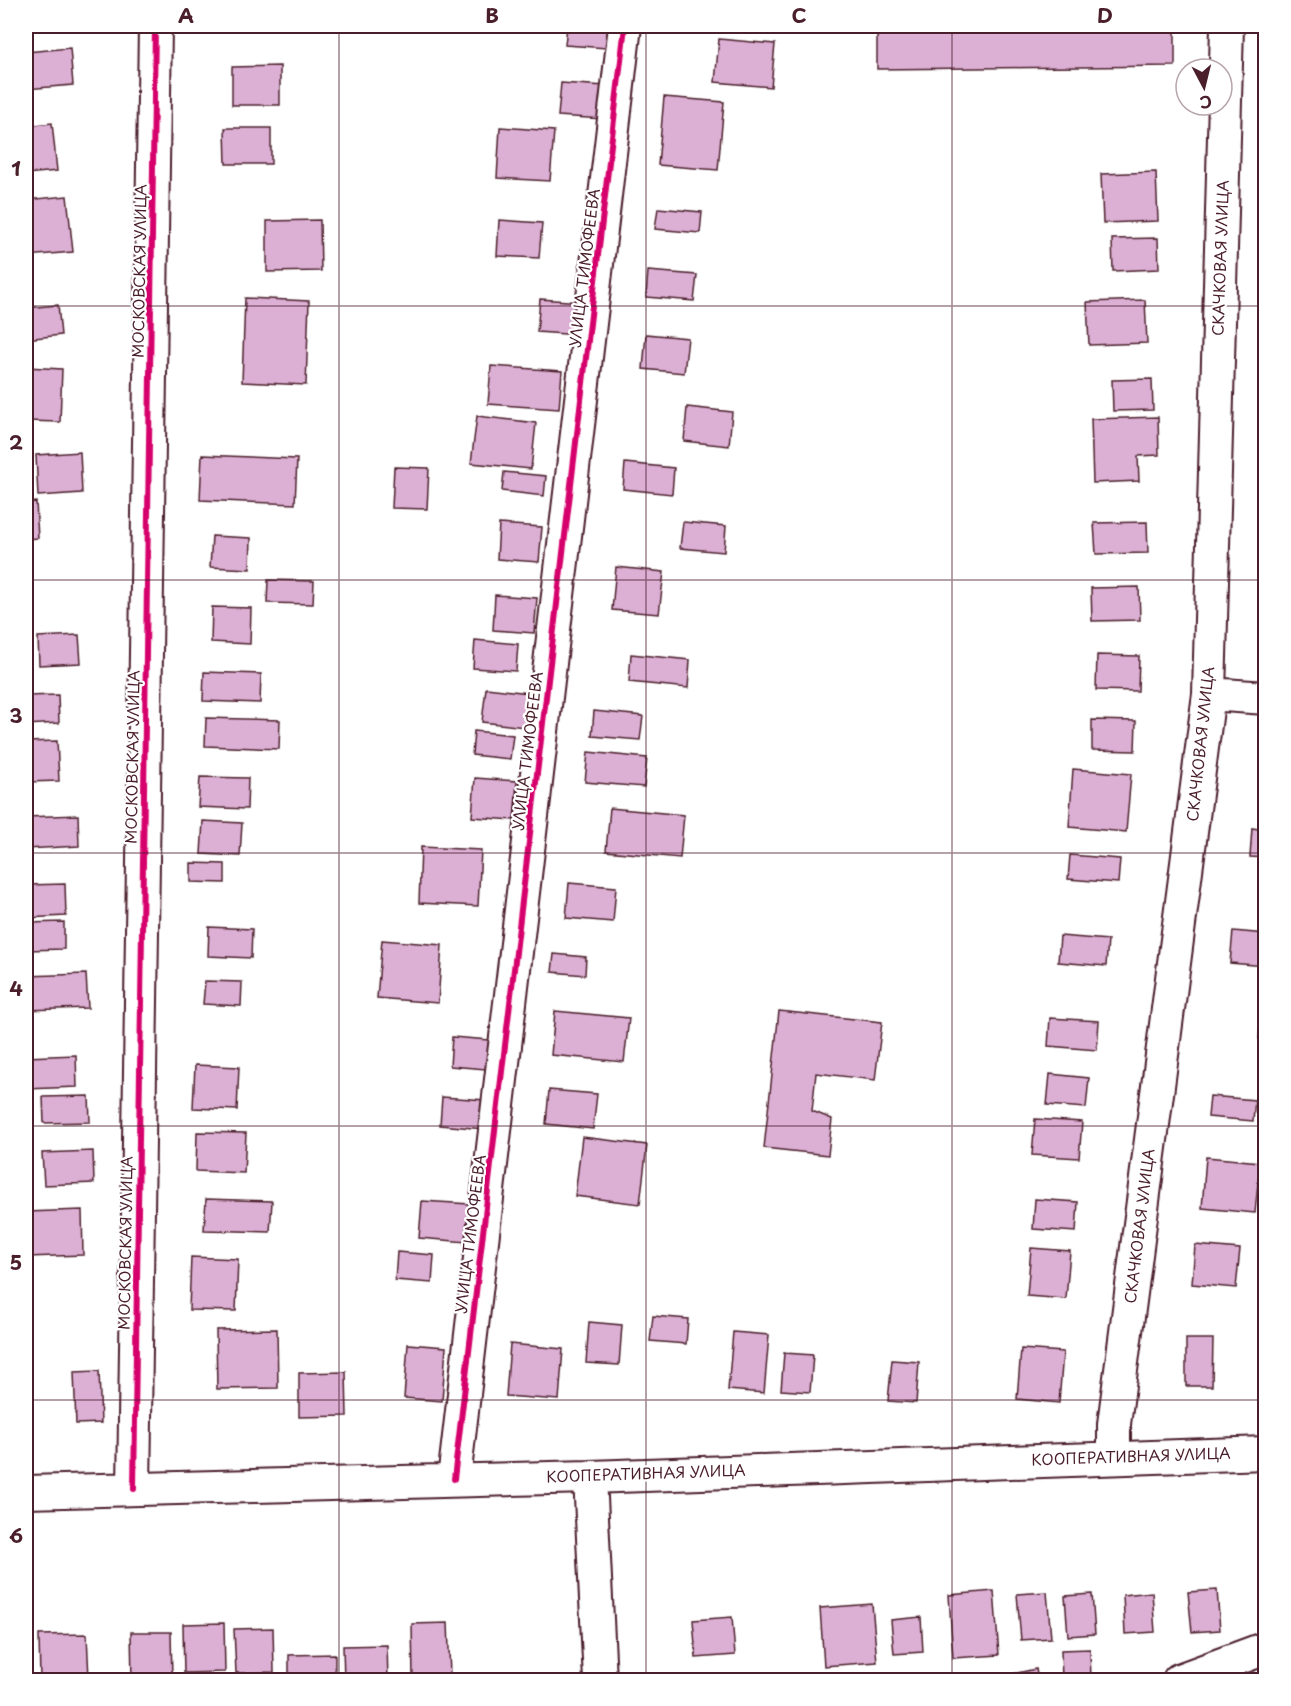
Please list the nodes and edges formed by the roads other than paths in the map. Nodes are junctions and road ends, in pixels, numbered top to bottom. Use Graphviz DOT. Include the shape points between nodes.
graph roads {
  1 [pos="155,26"];
  2 [pos="625,26"];
  3 [pos="1227,26"];
  4 [pos="1209,694"];
  5 [pos="1266,698"];
  6 [pos="1266,1453"];
  7 [pos="1114,1457"];
  8 [pos="590,1477"];
  9 [pos="454,1479"];
  10 [pos="135,1489"];
  11 [pos="26,1492"];
  12 [pos="1266,1648"];
  13 [pos="600,1680"];
  14 [pos="1179,1680"];
  1 -- 10 [label="street, МОСКОВСКАЯ УЛИЦА"];
  2 -- 9 [label="street, УЛИЦА ТИМОФЕЕВА"];
  3 -- 4 [label="street, СКАЧКОВАЯ УЛИЦА"];
  4 -- 5 [label="street"];
  4 -- 7 [label="street, СКАЧКОВАЯ УЛИЦА" via="1114,1424"];
  6 -- 7 [label="street, КООПЕРАТИВНАЯ УЛИЦА"];
  7 -- 8 [label="street, КООПЕРАТИВНАЯ УЛИЦА"];
  8 -- 9 [label="street, КООПЕРАТИВНАЯ УЛИЦА"];
  8 -- 13 [label="street"];
  9 -- 10 [label="street, КООПЕРАТИВНАЯ УЛИЦА"];
  10 -- 11 [label="street, КООПЕРАТИВНАЯ УЛИЦА"];
  12 -- 14 [label="street"];
}
